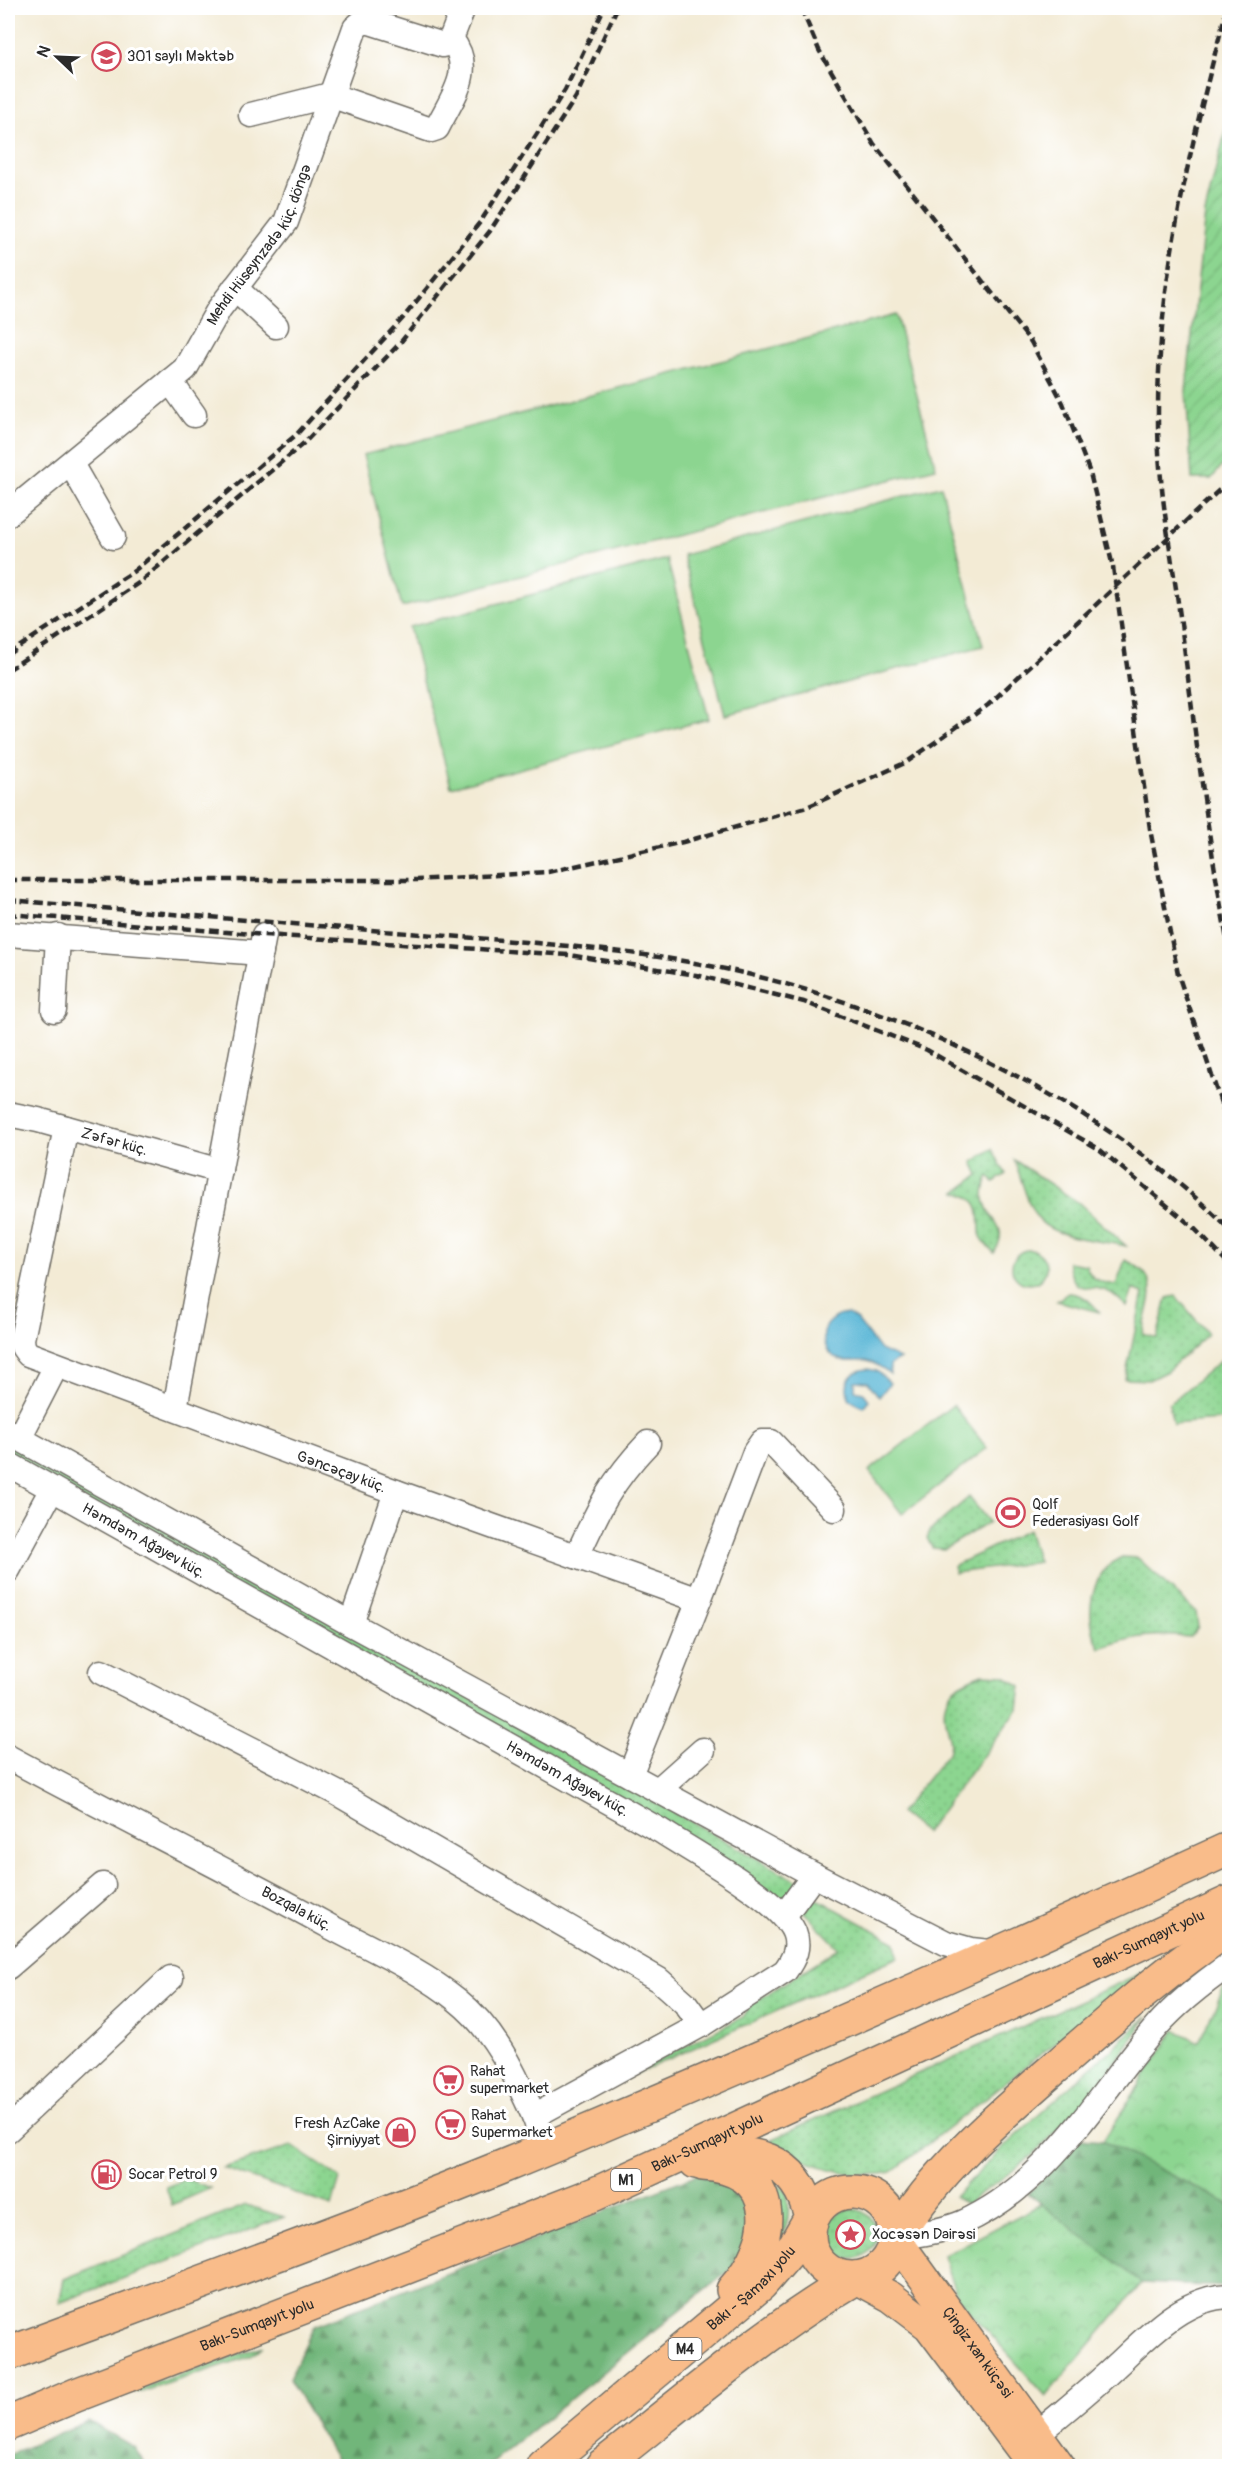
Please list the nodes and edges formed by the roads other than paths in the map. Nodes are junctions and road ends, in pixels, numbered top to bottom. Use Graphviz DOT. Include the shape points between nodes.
graph roads {
  1 [pos="463,8"];
  2 [pos="452,39"];
  3 [pos="330,95"];
  4 [pos="251,115"];
  5 [pos="235,288"];
  6 [pos="276,326"];
  7 [pos="170,381"];
  8 [pos="194,416"];
  9 [pos="71,464"];
  10 [pos="8,514"];
  11 [pos="113,537"];
  12 [pos="8,934"];
  13 [pos="58,936"];
  14 [pos="54,1010"];
  15 [pos="8,1114"];
  16 [pos="66,1128"];
  17 [pos="220,1171"];
  18 [pos="56,1366"];
  19 [pos="175,1408"];
  20 [pos="13,1435"];
  21 [pos="648,1443"];
  22 [pos="8,1464"];
  23 [pos="52,1489"];
  24 [pos="396,1492"];
  25 [pos="834,1509"];
  26 [pos="577,1556"];
  27 [pos="8,1570"];
  28 [pos="699,1600"];
  29 [pos="351,1624"];
  30 [pos="101,1672"];
  31 [pos="703,1750"];
  32 [pos="8,1757"];
  33 [pos="630,1775"];
  34 [pos="658,1790"];
  35 [pos="1230,1835"];
  36 [pos="1230,1848"];
  37 [pos="814,1875"];
  38 [pos="103,1885"];
  39 [pos="1118,1900"];
  40 [pos="1230,1902"];
  41 [pos="784,1916"];
  42 [pos="1230,1928"];
  43 [pos="1003,1953"];
  44 [pos="1230,1964"];
  45 [pos="8,1967"];
  46 [pos="171,1978"];
  47 [pos="701,2025"];
  48 [pos="534,2116"];
  49 [pos="8,2130"];
  50 [pos="546,2148"];
  51 [pos="692,2163"];
  52 [pos="595,2194"];
  53 [pos="812,2217"];
  54 [pos="895,2238"];
  55 [pos="856,2278"];
  56 [pos="1230,2296"];
  57 [pos="8,2354"];
  58 [pos="630,2396"];
  59 [pos="8,2424"];
  60 [pos="1037,2434"];
  61 [pos="543,2466"];
  62 [pos="602,2466"];
  63 [pos="1034,2466"];
  64 [pos="1060,2466"];
  1 -- 2 [label="street"];
  2 -- 3 [label="street, Mehdi Hüseynzadə küç. döngə" via="443,45 434,44 362,22 350,38"];
  2 -- 3 [label="street" via="461,51 462,75 437,128 432,130"];
  3 -- 4 [label="street"];
  3 -- 5 [label="street, Mehdi Hüseynzadə küç. döngə" via="286,222"];
  5 -- 6 [label="street"];
  5 -- 7 [label="street, Mehdi Hüseynzadə küç. döngə" via="214,317 194,357"];
  7 -- 8 [label="street"];
  7 -- 9 [label="street, Mehdi Hüseynzadə küç. döngə"];
  9 -- 10 [label="street, Mehdi Hüseynzadə küç. döngə"];
  9 -- 11 [label="street"];
  12 -- 13 [label="street"];
  13 -- 14 [label="street"];
  13 -- 17 [label="street" via="262,944"];
  15 -- 16 [label="street, Zəfər küç."];
  16 -- 17 [label="street, Zəfər küç."];
  16 -- 18 [label="street, Gəncəçay küç." via="22,1339 28,1354"];
  17 -- 19 [label="street"];
  18 -- 19 [label="street, Gəncəçay küç."];
  18 -- 20 [label="street"];
  19 -- 24 [label="street, Gəncəçay küç."];
  20 -- 29 [label="street"];
  21 -- 26 [label="street" via="605,1495"];
  22 -- 23 [label="street, Həmdəm Ağayev küç."];
  23 -- 27 [label="street"];
  23 -- 41 [label="street, Həmdəm Ağayev küç." via="651,1825"];
  24 -- 26 [label="street, Gəncəçay küç."];
  24 -- 29 [label="street"];
  25 -- 28 [label="street" via="771,1442 762,1442"];
  26 -- 28 [label="street, Gəncəçay küç."];
  28 -- 33 [label="street"];
  29 -- 33 [label="street"];
  30 -- 47 [label="street" via="337,1793 649,1974 685,2003"];
  31 -- 34 [label="street"];
  32 -- 48 [label="street, Bozqala küç." via="309,1915 456,1999 504,2053"];
  33 -- 34 [label="street"];
  34 -- 37 [label="street"];
  35 -- 39 [label="street"];
  36 -- 39 [label="highway"];
  37 -- 41 [label="street"];
  37 -- 43 [label="street" via="946,1943"];
  38 -- 45 [label="street"];
  39 -- 43 [label="highway"];
  40 -- 52 [label="highway, Bakı-Sumqayıt yolu / M1"];
  41 -- 47 [label="street, Həmdəm Ağayev küç." via="797,1946 792,1962 785,1971"];
  42 -- 54 [label="highway" via="1125,2007 987,2129 926,2192"];
  43 -- 50 [label="highway"];
  44 -- 54 [label="street" via="1174,2007 1088,2117 1004,2197 963,2223"];
  46 -- 49 [label="street"];
  47 -- 48 [label="street, Həmdəm Ağayev küç."];
  48 -- 50 [label="street"];
  50 -- 57 [label="highway" via="341,2230"];
  51 -- 52 [label="highway"];
  51 -- 53 [label="highway" via="728,2154 757,2155 773,2162 797,2183"];
  51 -- 58 [label="highway" via="716,2165 751,2181 764,2207 764,2236 744,2277"];
  52 -- 59 [label="highway, Bakı-Sumqayıt yolu / M1"];
  53 -- 54 [label="highway" via="816,2208 832,2195 862,2192 887,2209"];
  53 -- 55 [label="highway" via="808,2240 816,2261 834,2275"];
  53 -- 58 [label="highway, Bakı - Şamaxı yolu / M4" via="795,2245 761,2284"];
  54 -- 55 [label="highway" via="885,2262 873,2273"];
  54 -- 60 [label="main road, Çingiz xan küçəsi"];
  55 -- 62 [label="highway, M4" via="734,2361"];
  55 -- 63 [label="main road" via="891,2297 929,2326"];
  56 -- 60 [label="street" via="1199,2301 1171,2318"];
  58 -- 61 [label="highway, Bakı - Şamaxı yolu / M4"];
  60 -- 64 [label="main road, Çingiz xan küçəsi"];
}
